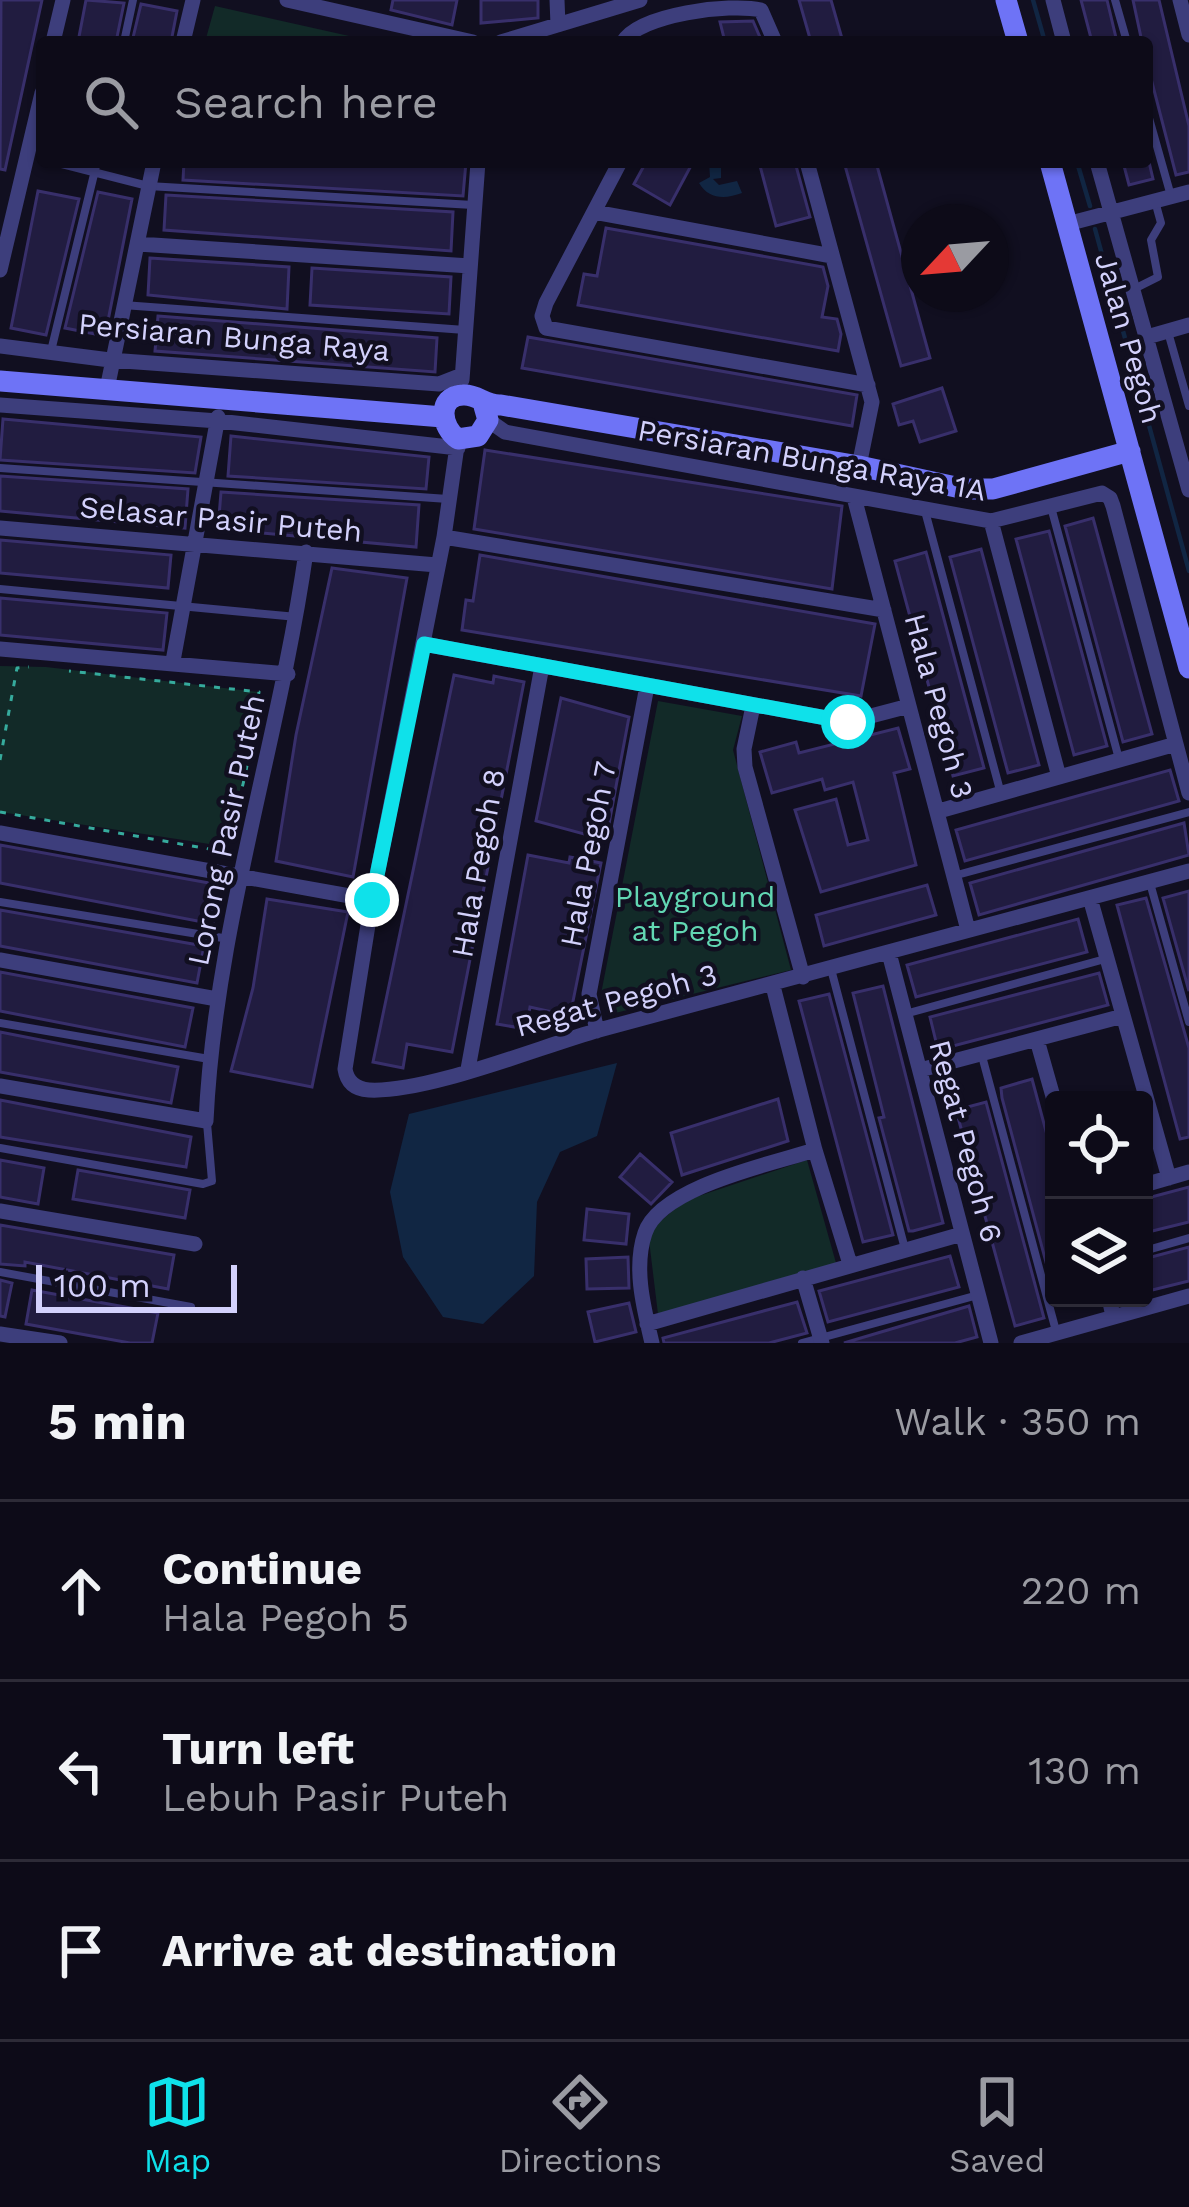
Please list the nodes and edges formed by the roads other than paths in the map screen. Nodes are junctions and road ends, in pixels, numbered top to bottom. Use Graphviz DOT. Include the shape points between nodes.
graph roads {
  1 [pos="63,0"];
  2 [pos="133,0"];
  3 [pos="193,0"];
  4 [pos="287,0"];
  5 [pos="557,0"];
  6 [pos="640,0"];
  7 [pos="1006,0"];
  8 [pos="1053,0"];
  9 [pos="1115,0"];
  10 [pos="1180,0"];
  11 [pos="558,25"];
  12 [pos="1189,34"];
  13 [pos="54,36"];
  14 [pos="125,36"];
  15 [pos="184,36"];
  16 [pos="446,36"];
  17 [pos="521,36"];
  18 [pos="628,36"];
  19 [pos="773,36"];
  20 [pos="1016,36"];
  21 [pos="1062,36"];
  22 [pos="1125,36"];
  23 [pos="1153,127"];
  24 [pos="35,157"];
  25 [pos="96,168"];
  26 [pos="99,168"];
  27 [pos="152,168"];
  28 [pos="478,168"];
  29 [pos="617,168"];
  30 [pos="809,168"];
  31 [pos="1052,168"];
  32 [pos="1098,168"];
  33 [pos="148,186"];
  34 [pos="1178,196"];
  35 [pos="475,205"];
  36 [pos="594,212"];
  37 [pos="1110,213"];
  38 [pos="1066,224"];
  39 [pos="5,233"];
  40 [pos="138,244"];
  41 [pos="832,256"];
  42 [pos="470,266"];
  43 [pos="0,270"];
  44 [pos="1132,289"];
  45 [pos="122,305"];
  46 [pos="1189,325"];
  47 [pos="465,330"];
  48 [pos="1168,331"];
  49 [pos="1148,337"];
  50 [pos="0,346"];
  51 [pos="51,352"];
  52 [pos="110,360"];
  53 [pos="0,381"];
  54 [pos="462,385"];
  55 [pos="868,386"];
  56 [pos="107,389"];
  57 [pos="0,405"];
  58 [pos="1189,406"];
  59 [pos="219,410"];
  60 [pos="443,416"];
  61 [pos="492,419"];
  62 [pos="1122,423"];
  63 [pos="458,444"];
  64 [pos="1130,451"];
  65 [pos="1096,460"];
  66 [pos="859,466"];
  67 [pos="0,468"];
  68 [pos="206,484"];
  69 [pos="1140,489"];
  70 [pos="1189,490"];
  71 [pos="854,497"];
  72 [pos="450,500"];
  73 [pos="1050,505"];
  74 [pos="925,511"];
  75 [pos="991,521"];
  76 [pos="0,528"];
  77 [pos="444,537"];
  78 [pos="196,542"];
  79 [pos="306,552"];
  80 [pos="437,566"];
  81 [pos="0,589"];
  82 [pos="184,604"];
  83 [pos="884,610"];
  84 [pos="297,617"];
  85 [pos="424,644"];
  86 [pos="1,649"];
  87 [pos="173,662"];
  88 [pos="542,666"];
  89 [pos="1,668"];
  90 [pos="1189,668"];
  91 [pos="287,674"];
  92 [pos="647,686"];
  93 [pos="753,706"];
  94 [pos="909,706"];
  95 [pos="1176,744"];
  96 [pos="1119,760"];
  97 [pos="1059,778"];
  98 [pos="1189,793"];
  99 [pos="1001,795"];
  100 [pos="940,811"];
  101 [pos="1189,812"];
  102 [pos="0,833"];
  103 [pos="1189,872"];
  104 [pos="955,876"];
  105 [pos="242,877"];
  106 [pos="1150,882"];
  107 [pos="1090,898"];
  108 [pos="372,900"];
  109 [pos="0,902"];
  110 [pos="968,930"];
  111 [pos="230,940"];
  112 [pos="889,953"];
  113 [pos="1107,958"];
  114 [pos="0,960"];
  115 [pos="831,969"];
  116 [pos="803,977"];
  117 [pos="773,986"];
  118 [pos="217,999"];
  119 [pos="904,1014"];
  120 [pos="1123,1016"];
  121 [pos="1189,1022"];
  122 [pos="0,1023"];
  123 [pos="598,1031"];
  124 [pos="1037,1040"];
  125 [pos="982,1055"];
  126 [pos="209,1059"];
  127 [pos="468,1069"];
  128 [pos="920,1070"];
  129 [pos="0,1086"];
  130 [pos="1051,1091"];
  131 [pos="206,1120"];
  132 [pos="0,1148"];
  133 [pos="814,1150"];
  134 [pos="1189,1172"];
  135 [pos="1168,1178"];
  136 [pos="1153,1182"];
  137 [pos="0,1210"];
  138 [pos="962,1234"];
  139 [pos="1189,1238"];
  140 [pos="195,1244"];
  141 [pos="1153,1248"];
  142 [pos="905,1250"];
  143 [pos="850,1264"];
  144 [pos="0,1272"];
  145 [pos="803,1277"];
  146 [pos="978,1295"];
  147 [pos="1189,1296"];
  148 [pos="1153,1301"];
  149 [pos="191,1306"];
  150 [pos="1111,1307"];
  151 [pos="647,1324"];
  152 [pos="1056,1332"];
  153 [pos="8,1338"];
  154 [pos="822,1341"];
  155 [pos="60,1343"];
  156 [pos="652,1343"];
  157 [pos="802,1343"];
  158 [pos="992,1343"];
  159 [pos="1021,1343"];
  1 -- 13 [label="street"];
  2 -- 14 [label="lane"];
  3 -- 15 [label="street"];
  4 -- 16 [label="street"];
  5 -- 11 [label="street"];
  6 -- 11 [label="street"];
  7 -- 20 [label="street"];
  8 -- 21 [label="street"];
  9 -- 22 [label="lane"];
  10 -- 12 [label="street"];
  11 -- 17 [label="street"];
  18 -- 19 [label="street" via="674,15 739,8 761,10"];
  23 -- 34 [label="lane"];
  24 -- 39 [label="street"];
  25 -- 51 [label="lane"];
  26 -- 33 [label="lane"];
  27 -- 33 [label="street"];
  28 -- 35 [label="street"];
  29 -- 36 [label="street"];
  30 -- 41 [label="street"];
  31 -- 38 [label="street, Jalan Pegoh"];
  32 -- 37 [label="street, Jalan Pegoh"];
  33 -- 35 [label="lane"];
  33 -- 40 [label="street"];
  34 -- 37 [label="street"];
  34 -- 44 [label="lane" via="1151,244 1158,278"];
  35 -- 42 [label="street"];
  36 -- 41 [label="street"];
  36 -- 55 [label="street" via="546,303 546,328"];
  37 -- 38 [label="street"];
  37 -- 44 [label="street, Jalan Pegoh"];
  38 -- 62 [label="street, Jalan Pegoh"];
  39 -- 43 [label="street"];
  40 -- 42 [label="street"];
  40 -- 45 [label="street"];
  41 -- 55 [label="street"];
  42 -- 47 [label="street"];
  44 -- 49 [label="street, Jalan Pegoh"];
  45 -- 47 [label="lane"];
  45 -- 52 [label="street"];
  46 -- 48 [label="street"];
  47 -- 54 [label="street"];
  48 -- 49 [label="street"];
  48 -- 58 [label="lane"];
  49 -- 70 [label="street, Jalan Pegoh"];
  50 -- 51 [label="street, Persiaran Bunga Raya"];
  51 -- 52 [label="street, Persiaran Bunga Raya"];
  52 -- 54 [label="street, Persiaran Bunga Raya"];
  52 -- 56 [label="street"];
  53 -- 56 [label="street, Persiaran Bunga Raya"];
  54 -- 60 [label="street"];
  54 -- 61 [label="street"];
  55 -- 66 [label="street"];
  56 -- 59 [label="street, Persiaran Bunga Raya"];
  57 -- 59 [label="street"];
  59 -- 60 [label="street, Persiaran Bunga Raya"];
  59 -- 63 [label="street"];
  59 -- 68 [label="street"];
  60 -- 63 [label="street"];
  61 -- 63 [label="street"];
  61 -- 66 [label="street" via="501,405"];
  61 -- 71 [label="street, Persiaran Bunga Raya 1A"];
  62 -- 64 [label="street, Jalan Pegoh"];
  62 -- 65 [label="street"];
  63 -- 72 [label="street"];
  64 -- 65 [label="street"];
  64 -- 69 [label="street, Jalan Pegoh"];
  65 -- 66 [label="street" via="993,489"];
  65 -- 69 [label="street"];
  67 -- 68 [label="lane"];
  68 -- 72 [label="lane"];
  68 -- 78 [label="street"];
  69 -- 90 [label="street, Jalan Pegoh"];
  71 -- 74 [label="street, Persiaran Bunga Raya 1A"];
  71 -- 83 [label="street, Hala Pegoh 3"];
  72 -- 77 [label="street"];
  73 -- 75 [label="street, Persiaran Bunga Raya 1A"];
  73 -- 95 [label="street, Persiaran Bunga Raya 1A" via="1110,498"];
  73 -- 96 [label="lane"];
  74 -- 75 [label="street, Persiaran Bunga Raya 1A"];
  74 -- 99 [label="lane"];
  75 -- 97 [label="street"];
  76 -- 78 [label="street, Selasar Pasir Puteh"];
  77 -- 80 [label="street"];
  77 -- 83 [label="street"];
  78 -- 79 [label="street, Selasar Pasir Puteh"];
  78 -- 82 [label="street"];
  79 -- 80 [label="street, Selasar Pasir Puteh"];
  79 -- 84 [label="street, Lorong Pasir Puteh"];
  80 -- 85 [label="street"];
  81 -- 82 [label="lane"];
  82 -- 84 [label="lane"];
  82 -- 87 [label="street"];
  83 -- 94 [label="street, Hala Pegoh 3"];
  84 -- 91 [label="street, Lorong Pasir Puteh"];
  85 -- 88 [label="street"];
  85 -- 108 [label="street"];
  86 -- 87 [label="street"];
  86 -- 89 [label="street"];
  87 -- 91 [label="street"];
  88 -- 92 [label="street"];
  88 -- 127 [label="street, Hala Pegoh 8"];
  91 -- 105 [label="street, Lorong Pasir Puteh"];
  92 -- 93 [label="street"];
  92 -- 123 [label="street, Hala Pegoh 7" via="589,994"];
  93 -- 94 [label="street" via="848,722"];
  93 -- 116 [label="street" via="745,767"];
  94 -- 100 [label="street, Hala Pegoh 3"];
  95 -- 96 [label="street"];
  95 -- 98 [label="street, Persiaran Bunga Raya 1A"];
  96 -- 97 [label="street"];
  97 -- 99 [label="street"];
  99 -- 100 [label="street"];
  100 -- 104 [label="street, Hala Pegoh 3"];
  101 -- 104 [label="lane"];
  102 -- 105 [label="street"];
  103 -- 106 [label="street, Regat Pegoh 3"];
  104 -- 110 [label="street, Hala Pegoh 3"];
  105 -- 108 [label="street"];
  105 -- 111 [label="street, Lorong Pasir Puteh"];
  106 -- 107 [label="street, Regat Pegoh 3"];
  106 -- 121 [label="lane"];
  107 -- 110 [label="street, Regat Pegoh 3"];
  107 -- 113 [label="street"];
  108 -- 127 [label="street, Regat Pegoh 3" via="345,1069 352,1084 370,1090"];
  109 -- 111 [label="lane"];
  110 -- 112 [label="street, Regat Pegoh 3"];
  111 -- 118 [label="street, Lorong Pasir Puteh"];
  112 -- 115 [label="street, Regat Pegoh 3"];
  112 -- 119 [label="street, Regat Pegoh 6"];
  113 -- 119 [label="lane"];
  113 -- 120 [label="street"];
  114 -- 118 [label="street"];
  115 -- 116 [label="street, Regat Pegoh 3"];
  115 -- 142 [label="lane"];
  116 -- 117 [label="street, Regat Pegoh 3"];
  117 -- 123 [label="street, Regat Pegoh 3"];
  117 -- 133 [label="street"];
  118 -- 126 [label="street, Lorong Pasir Puteh"];
  119 -- 128 [label="street, Regat Pegoh 6"];
  120 -- 124 [label="street"];
  120 -- 135 [label="street"];
  122 -- 126 [label="lane"];
  123 -- 127 [label="street, Regat Pegoh 3"];
  124 -- 125 [label="street"];
  124 -- 130 [label="street"];
  125 -- 128 [label="street"];
  125 -- 152 [label="lane"];
  126 -- 131 [label="street, Lorong Pasir Puteh"];
  128 -- 138 [label="street, Regat Pegoh 6"];
  129 -- 131 [label="street"];
  131 -- 132 [label="lane" via="212,1181 203,1184"];
  133 -- 143 [label="street"];
  133 -- 151 [label="street" via="682,1194 663,1209 645,1229 640,1261"];
  134 -- 135 [label="street"];
  135 -- 136 [label="street"];
  137 -- 140 [label="street"];
  138 -- 142 [label="street"];
  138 -- 146 [label="street, Regat Pegoh 6"];
  139 -- 141 [label="lane"];
  142 -- 143 [label="street"];
  143 -- 145 [label="street"];
  144 -- 149 [label="lane"];
  145 -- 151 [label="street"];
  145 -- 154 [label="street"];
  146 -- 154 [label="lane"];
  146 -- 158 [label="street, Regat Pegoh 6"];
  147 -- 148 [label="street"];
  150 -- 152 [label="street"];
  151 -- 156 [label="street"];
  152 -- 159 [label="street"];
  153 -- 155 [label="street"];
  154 -- 157 [label="lane"];
}
